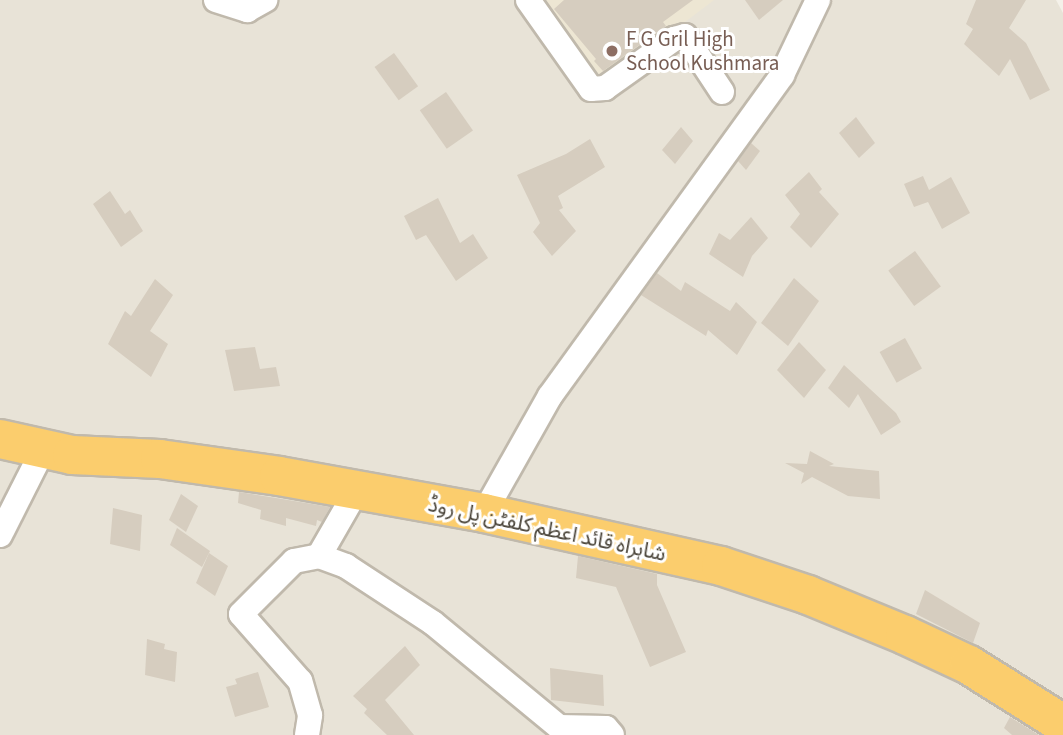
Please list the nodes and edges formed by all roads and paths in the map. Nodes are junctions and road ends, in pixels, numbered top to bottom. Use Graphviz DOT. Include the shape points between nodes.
graph roads {
  1 [pos="216,0"];
  2 [pos="265,0"];
  3 [pos="528,0"];
  4 [pos="818,0"];
  5 [pos="722,92"];
  6 [pos="0,439"];
  7 [pos="43,450"];
  8 [pos="357,490"];
  9 [pos="484,513"];
  10 [pos="0,535"];
  11 [pos="319,556"];
  12 [pos="1063,724"];
  13 [pos="307,735"];
  14 [pos="612,735"];
  1 -- 2 [label="street" via="247,10"];
  3 -- 5 [label="street" via="591,89 605,88 685,36"];
  4 -- 9 [label="street" via="782,75 550,396"];
  6 -- 7 [label="highway, شاہراہ قائد اعظم کلفٹن پل روڈ"];
  7 -- 8 [label="highway, شاہراہ قائد اعظم کلفٹن پل روڈ" via="72,456 201,463"];
  7 -- 10 [label="street"];
  8 -- 9 [label="highway, شاہراہ قائد اعظم کلفٹن پل روڈ"];
  8 -- 11 [label="street"];
  9 -- 12 [label="highway, شاہراہ قائد اعظم کلفٹن پل روڈ" via="721,566 808,595 969,666"];
  11 -- 13 [label="street" via="293,561 241,614 300,681 310,715"];
  11 -- 14 [label="street" via="346,566 433,623 559,727 606,728"];
}
